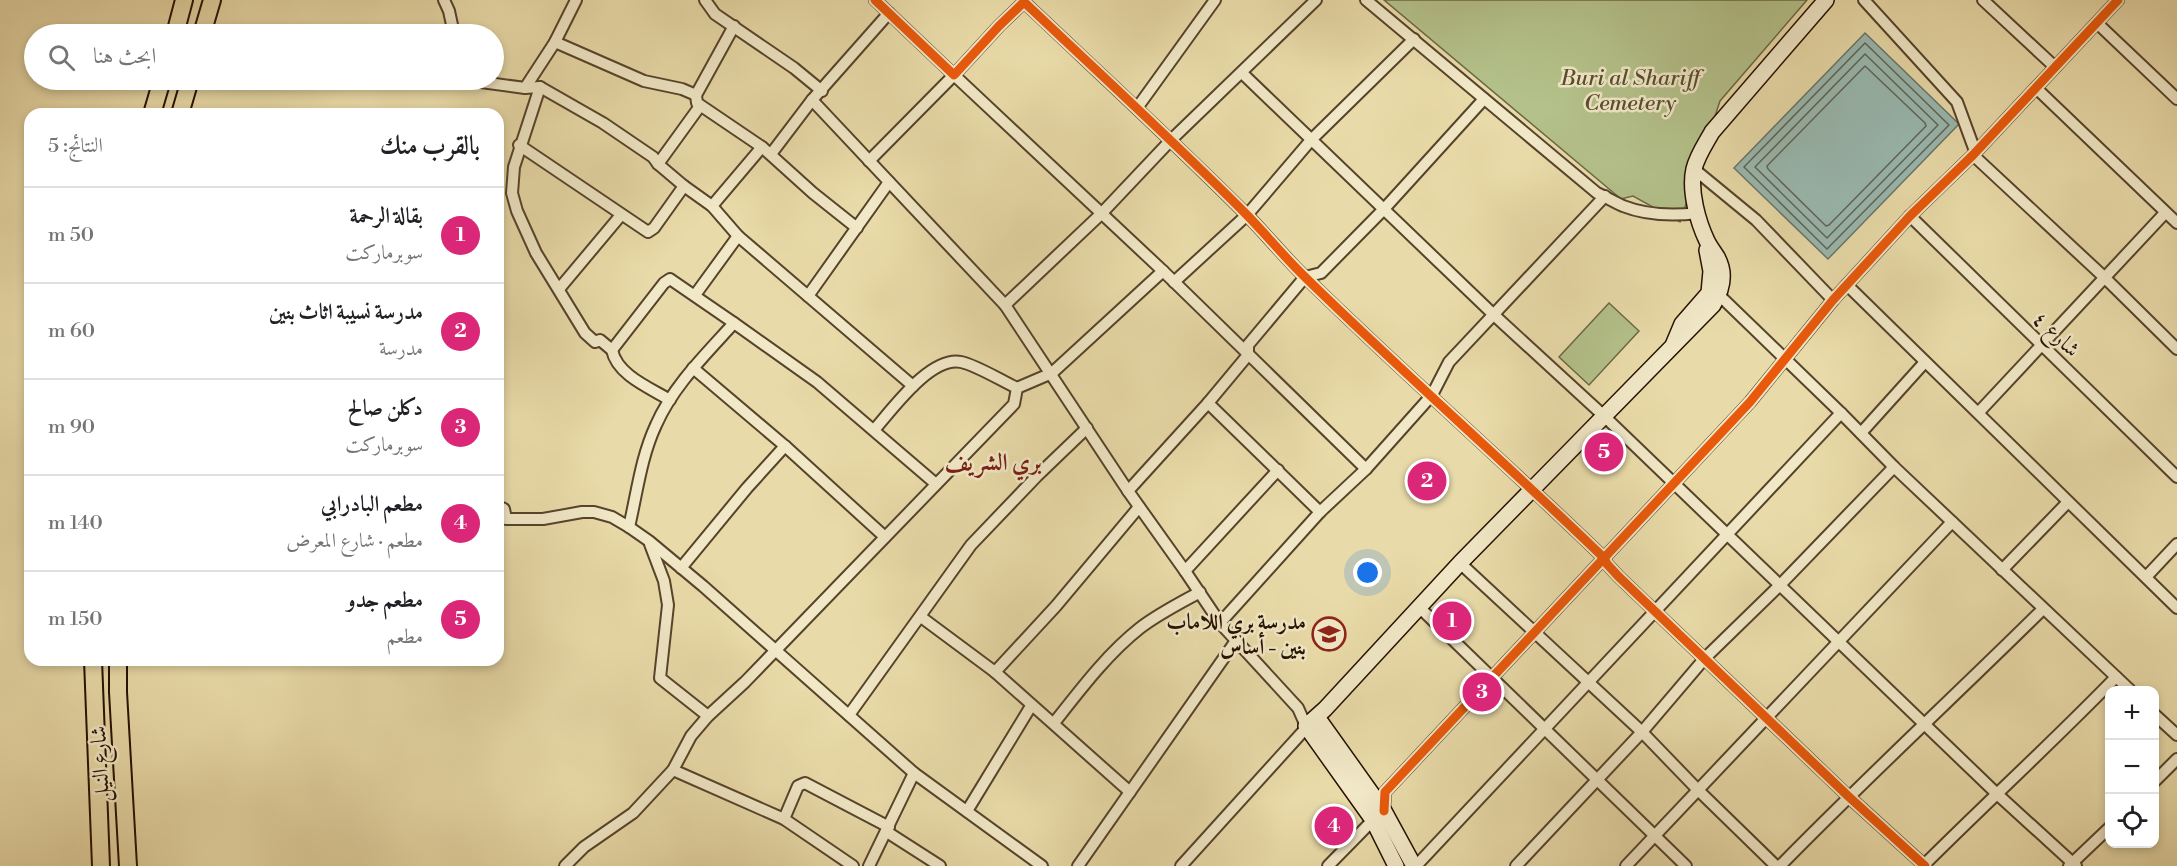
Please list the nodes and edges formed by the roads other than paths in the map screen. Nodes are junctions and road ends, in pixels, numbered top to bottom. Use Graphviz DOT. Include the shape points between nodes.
graph roads {
  1 [pos="184,0"];
  2 [pos="212,0"];
  3 [pos="444,0"];
  4 [pos="576,0"];
  5 [pos="705,0"];
  6 [pos="875,0"];
  7 [pos="1215,0"];
  8 [pos="1316,0"];
  9 [pos="1366,0"];
  10 [pos="1826,0"];
  11 [pos="1864,0"];
  12 [pos="1983,0"];
  13 [pos="2102,0"];
  14 [pos="1023,1"];
  15 [pos="2114,4"];
  16 [pos="889,13"];
  17 [pos="2097,23"];
  18 [pos="178,24"];
  19 [pos="205,24"];
  20 [pos="452,24"];
  21 [pos="734,26"];
  22 [pos="1414,39"];
  23 [pos="555,42"];
  24 [pos="2055,67"];
  25 [pos="1242,73"];
  26 [pos="954,75"];
  27 [pos="504,85"];
  28 [pos="540,87"];
  29 [pos="525,88"];
  30 [pos="2036,88"];
  31 [pos="159,90"];
  32 [pos="187,90"];
  33 [pos="822,91"];
  34 [pos="696,95"];
  35 [pos="1484,99"];
  36 [pos="2177,99"];
  37 [pos="812,100"];
  38 [pos="700,106"];
  39 [pos="154,108"];
  40 [pos="182,108"];
  41 [pos="1137,108"];
  42 [pos="1171,140"];
  43 [pos="1311,140"];
  44 [pos="519,145"];
  45 [pos="767,150"];
  46 [pos="1974,153"];
  47 [pos="869,160"];
  48 [pos="658,164"];
  49 [pos="1694,169"];
  50 [pos="889,182"];
  51 [pos="684,186"];
  52 [pos="1605,196"];
  53 [pos="711,206"];
  54 [pos="1384,209"];
  55 [pos="1698,213"];
  56 [pos="2165,213"];
  57 [pos="1101,214"];
  58 [pos="1247,214"];
  59 [pos="621,215"];
  60 [pos="1910,216"];
  61 [pos="2177,224"];
  62 [pos="857,228"];
  63 [pos="738,236"];
  64 [pos="1707,241"];
  65 [pos="1163,271"];
  66 [pos="1305,277"];
  67 [pos="2104,277"];
  68 [pos="1174,282"];
  69 [pos="1847,285"];
  70 [pos="559,289"];
  71 [pos="695,295"];
  72 [pos="1719,295"];
  73 [pos="808,296"];
  74 [pos="1833,300"];
  75 [pos="1005,305"];
  76 [pos="1494,315"];
  77 [pos="734,323"];
  78 [pos="1674,344"];
  79 [pos="2041,345"];
  80 [pos="2177,349"];
  81 [pos="612,350"];
  82 [pos="1248,355"];
  83 [pos="1786,359"];
  84 [pos="1925,362"];
  85 [pos="693,368"];
  86 [pos="1052,373"];
  87 [pos="913,386"];
  88 [pos="1017,388"];
  89 [pos="1432,395"];
  90 [pos="670,400"];
  91 [pos="1208,403"];
  92 [pos="1979,412"];
  93 [pos="1841,413"];
  94 [pos="1604,416"];
  95 [pos="1087,428"];
  96 [pos="874,430"];
  97 [pos="1861,433"];
  98 [pos="785,446"];
  99 [pos="1894,467"];
  100 [pos="1366,469"];
  101 [pos="1278,470"];
  102 [pos="2177,477"];
  103 [pos="1674,483"];
  104 [pos="936,484"];
  105 [pos="1532,488"];
  106 [pos="1128,491"];
  107 [pos="2068,502"];
  108 [pos="1138,507"];
  109 [pos="504,509"];
  110 [pos="1320,512"];
  111 [pos="1952,522"];
  112 [pos="629,527"];
  113 [pos="1727,533"];
  114 [pos="885,537"];
  115 [pos="649,541"];
  116 [pos="2177,544"];
  117 [pos="1604,558"];
  118 [pos="1460,563"];
  119 [pos="681,568"];
  120 [pos="2002,570"];
  121 [pos="1185,571"];
  122 [pos="2146,577"];
  123 [pos="1781,584"];
  124 [pos="1200,592"];
  125 [pos="1419,607"];
  126 [pos="2177,608"];
  127 [pos="1655,609"];
  128 [pos="2043,609"];
  129 [pos="921,617"];
  130 [pos="1220,623"];
  131 [pos="1534,634"];
  132 [pos="1235,642"];
  133 [pos="1840,642"];
  134 [pos="775,650"];
  135 [pos="1705,658"];
  136 [pos="93,666"];
  137 [pos="118,666"];
  138 [pos="994,672"];
  139 [pos="2116,678"];
  140 [pos="1492,679"];
  141 [pos="1588,680"];
  142 [pos="2125,686"];
  143 [pos="1031,706"];
  144 [pos="849,715"];
  145 [pos="708,716"];
  146 [pos="1766,717"];
  147 [pos="2159,718"];
  148 [pos="1054,723"];
  149 [pos="1310,724"];
  150 [pos="1924,724"];
  151 [pos="1544,727"];
  152 [pos="2176,731"];
  153 [pos="1642,732"];
  154 [pos="2177,759"];
  155 [pos="673,770"];
  156 [pos="914,773"];
  157 [pos="2159,777"];
  158 [pos="1597,780"];
  159 [pos="1698,790"];
  160 [pos="1130,792"];
  161 [pos="1996,793"];
  162 [pos="1848,796"];
  163 [pos="968,811"];
  164 [pos="1379,816"];
  165 [pos="784,819"];
  166 [pos="888,830"];
  167 [pos="2105,830"];
  168 [pos="1654,836"];
  169 [pos="2072,865"];
  170 [pos="101,866"];
  171 [pos="128,866"];
  172 [pos="565,866"];
  173 [pos="853,866"];
  174 [pos="869,866"];
  175 [pos="940,866"];
  176 [pos="1042,866"];
  177 [pos="1078,866"];
  178 [pos="1181,866"];
  179 [pos="1328,866"];
  180 [pos="1395,866"];
  181 [pos="1415,866"];
  182 [pos="1516,866"];
  183 [pos="1626,866"];
  184 [pos="1686,866"];
  185 [pos="1778,866"];
  186 [pos="1924,866"];
  1 -- 18 [label="main road"];
  2 -- 19 [label="main road"];
  3 -- 20 [label="street"];
  4 -- 23 [label="street"];
  5 -- 21 [label="street" via="715,14"];
  6 -- 16 [label="street"];
  7 -- 41 [label="street"];
  8 -- 25 [label="street"];
  9 -- 22 [label="street"];
  10 -- 49 [label="main road" via="1712,132"];
  11 -- 46 [label="street" via="1956,102"];
  12 -- 24 [label="street"];
  13 -- 15 [label="street"];
  14 -- 26 [label="street"];
  14 -- 41 [label="street"];
  15 -- 17 [label="street"];
  16 -- 26 [label="street"];
  16 -- 33 [label="street"];
  17 -- 24 [label="street"];
  17 -- 36 [label="street"];
  21 -- 33 [label="street"];
  21 -- 34 [label="street"];
  22 -- 35 [label="street"];
  22 -- 43 [label="street"];
  23 -- 29 [label="street"];
  23 -- 34 [label="street" via="644,81"];
  24 -- 30 [label="street"];
  25 -- 42 [label="street"];
  25 -- 43 [label="street"];
  26 -- 47 [label="street"];
  26 -- 57 [label="street"];
  27 -- 29 [label="street"];
  28 -- 29 [label="street"];
  28 -- 44 [label="street"];
  28 -- 48 [label="street" via="632,141"];
  30 -- 46 [label="street"];
  30 -- 56 [label="street"];
  31 -- 39 [label="main road"];
  32 -- 40 [label="main road"];
  33 -- 37 [label="street"];
  34 -- 38 [label="street"];
  35 -- 52 [label="street"];
  35 -- 54 [label="street"];
  37 -- 45 [label="street"];
  37 -- 47 [label="street"];
  38 -- 45 [label="street"];
  38 -- 48 [label="street"];
  41 -- 42 [label="street"];
  42 -- 57 [label="street"];
  42 -- 58 [label="street"];
  43 -- 54 [label="street"];
  43 -- 58 [label="street"];
  44 -- 59 [label="street"];
  44 -- 70 [label="street" via="512,193 517,211 536,253"];
  45 -- 53 [label="street"];
  45 -- 62 [label="street" via="813,194"];
  46 -- 60 [label="street"];
  46 -- 67 [label="street"];
  47 -- 50 [label="street"];
  48 -- 51 [label="street"];
  49 -- 55 [label="main road"];
  49 -- 74 [label="street" via="1756,220"];
  50 -- 62 [label="street"];
  50 -- 75 [label="street"];
  51 -- 53 [label="street"];
  51 -- 59 [label="street" via="648,232"];
  52 -- 55 [label="street" via="1623,206 1658,214"];
  52 -- 76 [label="street"];
  53 -- 63 [label="street"];
  54 -- 66 [label="street" via="1321,273"];
  54 -- 76 [label="street"];
  55 -- 64 [label="main road"];
  56 -- 61 [label="street"];
  56 -- 67 [label="street"];
  57 -- 65 [label="street"];
  57 -- 75 [label="street"];
  58 -- 66 [label="street"];
  58 -- 68 [label="street"];
  59 -- 70 [label="street"];
  60 -- 69 [label="street"];
  60 -- 79 [label="street, شارع ٤"];
  62 -- 73 [label="street"];
  63 -- 71 [label="street"];
  63 -- 73 [label="street"];
  64 -- 72 [label="main road" via="1723,273"];
  64 -- 78 [label="main road" via="1709,293 1682,324"];
  65 -- 68 [label="street"];
  65 -- 86 [label="street"];
  66 -- 82 [label="street" via="1248,345"];
  66 -- 89 [label="street"];
  67 -- 79 [label="street"];
  67 -- 80 [label="street"];
  68 -- 82 [label="street"];
  69 -- 74 [label="street"];
  69 -- 84 [label="street"];
  70 -- 81 [label="street" via="591,340 600,340"];
  71 -- 77 [label="street"];
  71 -- 81 [label="street" via="673,279 667,280"];
  72 -- 78 [label="main road"];
  72 -- 83 [label="street"];
  73 -- 87 [label="street"];
  74 -- 83 [label="street"];
  75 -- 86 [label="street"];
  76 -- 89 [label="street" via="1449,362"];
  76 -- 94 [label="street"];
  77 -- 85 [label="street"];
  77 -- 96 [label="street" via="817,382"];
  78 -- 94 [label="main road"];
  79 -- 92 [label="street"];
  79 -- 102 [label="street, شارع ٤"];
  81 -- 90 [label="street" via="614,359 631,376"];
  82 -- 91 [label="street"];
  82 -- 100 [label="street"];
  83 -- 93 [label="street"];
  83 -- 103 [label="street"];
  84 -- 92 [label="street"];
  84 -- 97 [label="street"];
  85 -- 90 [label="street"];
  85 -- 98 [label="street"];
  86 -- 88 [label="street"];
  86 -- 95 [label="street"];
  87 -- 88 [label="street" via="939,366 959,362"];
  87 -- 96 [label="street"];
  88 -- 104 [label="street" via="1014,404"];
  89 -- 100 [label="street"];
  89 -- 105 [label="street"];
  90 -- 112 [label="street" via="648,446"];
  91 -- 101 [label="street"];
  91 -- 106 [label="street"];
  92 -- 107 [label="street"];
  93 -- 97 [label="street"];
  93 -- 113 [label="street"];
  94 -- 103 [label="street"];
  94 -- 105 [label="main road"];
  95 -- 106 [label="street"];
  95 -- 129 [label="street" via="971,545"];
  96 -- 104 [label="street"];
  97 -- 99 [label="street"];
  98 -- 114 [label="street"];
  98 -- 119 [label="street"];
  99 -- 111 [label="street"];
  99 -- 123 [label="street"];
  100 -- 110 [label="street"];
  101 -- 110 [label="street"];
  101 -- 121 [label="street"];
  103 -- 113 [label="street"];
  103 -- 117 [label="street"];
  104 -- 114 [label="street"];
  105 -- 117 [label="street"];
  105 -- 118 [label="main road"];
  106 -- 108 [label="street"];
  107 -- 120 [label="street"];
  107 -- 122 [label="street"];
  108 -- 121 [label="street"];
  108 -- 138 [label="street" via="1056,606"];
  109 -- 112 [label="street" via="506,519 594,512"];
  110 -- 130 [label="street"];
  111 -- 120 [label="street"];
  111 -- 133 [label="street"];
  112 -- 115 [label="street"];
  113 -- 123 [label="street"];
  113 -- 127 [label="street"];
  114 -- 134 [label="street"];
  115 -- 119 [label="street"];
  115 -- 145 [label="street" via="668,605 660,678"];
  116 -- 122 [label="street"];
  117 -- 127 [label="street"];
  117 -- 131 [label="street"];
  118 -- 125 [label="main road"];
  118 -- 131 [label="street"];
  119 -- 134 [label="street"];
  120 -- 128 [label="street"];
  121 -- 124 [label="street"];
  122 -- 126 [label="street"];
  123 -- 133 [label="street"];
  123 -- 135 [label="street"];
  124 -- 130 [label="street"];
  124 -- 148 [label="street" via="1142,626 1120,645"];
  125 -- 140 [label="street"];
  125 -- 149 [label="main road"];
  127 -- 135 [label="street"];
  127 -- 141 [label="street"];
  128 -- 139 [label="street"];
  128 -- 150 [label="street"];
  129 -- 138 [label="street"];
  129 -- 144 [label="street"];
  130 -- 132 [label="street"];
  131 -- 140 [label="street"];
  131 -- 141 [label="street"];
  132 -- 149 [label="street"];
  132 -- 160 [label="street"];
  133 -- 146 [label="street"];
  133 -- 150 [label="street"];
  134 -- 144 [label="street"];
  134 -- 145 [label="street"];
  135 -- 146 [label="street"];
  135 -- 153 [label="street"];
  136 -- 170 [label="main road, شارع النيل"];
  137 -- 171 [label="main road, شارع النيل"];
  138 -- 143 [label="street"];
  139 -- 142 [label="street"];
  139 -- 161 [label="street"];
  140 -- 151 [label="street"];
  140 -- 164 [label="street" via="1385,792"];
  141 -- 151 [label="street"];
  141 -- 153 [label="street"];
  143 -- 148 [label="street"];
  143 -- 163 [label="street"];
  144 -- 156 [label="street"];
  145 -- 155 [label="street" via="684,745"];
  146 -- 159 [label="street"];
  146 -- 162 [label="street"];
  147 -- 152 [label="street"];
  148 -- 160 [label="street"];
  149 -- 164 [label="main road"];
  149 -- 178 [label="street"];
  150 -- 161 [label="street"];
  150 -- 162 [label="street"];
  151 -- 158 [label="street"];
  151 -- 181 [label="street"];
  153 -- 158 [label="street"];
  153 -- 159 [label="street"];
  154 -- 157 [label="street"];
  155 -- 165 [label="street"];
  155 -- 172 [label="street" via="633,813 584,847"];
  156 -- 163 [label="street"];
  156 -- 166 [label="street"];
  158 -- 168 [label="street"];
  158 -- 182 [label="street"];
  159 -- 168 [label="street"];
  159 -- 185 [label="street"];
  160 -- 177 [label="street"];
  161 -- 169 [label="street"];
  161 -- 186 [label="street"];
  162 -- 185 [label="street"];
  162 -- 186 [label="street"];
  163 -- 176 [label="street"];
  164 -- 179 [label="street"];
  164 -- 180 [label="main road"];
  164 -- 181 [label="main road"];
  165 -- 166 [label="street" via="798,786 805,783"];
  165 -- 173 [label="street"];
  166 -- 174 [label="street"];
  166 -- 175 [label="street"];
  167 -- 169 [label="street"];
  168 -- 183 [label="street"];
  168 -- 184 [label="street"];
}
